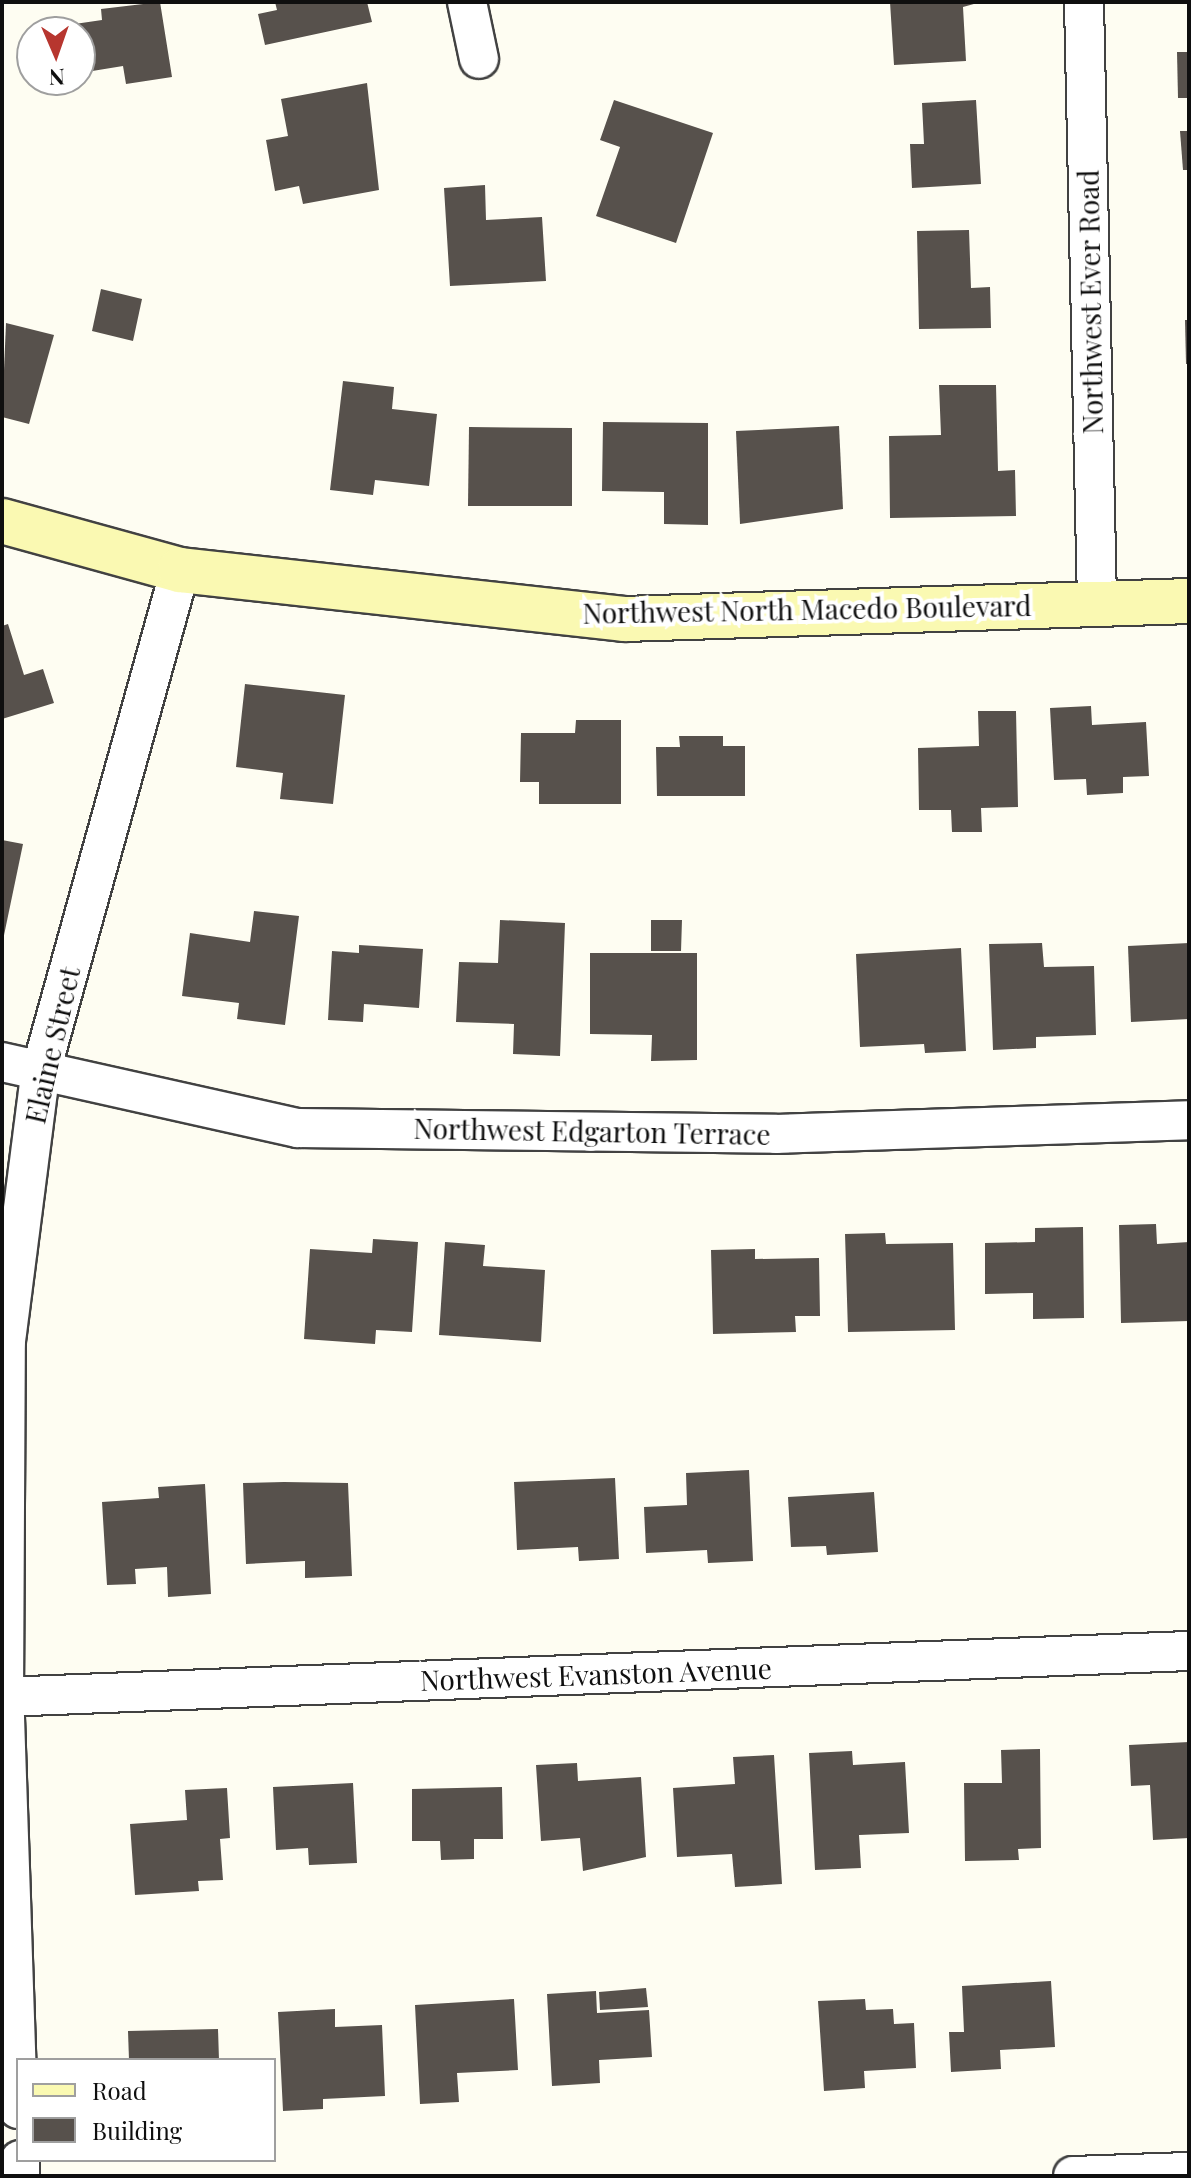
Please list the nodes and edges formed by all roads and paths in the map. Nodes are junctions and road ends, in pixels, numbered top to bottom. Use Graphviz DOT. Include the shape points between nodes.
graph roads {
  1 [pos="467,2"];
  2 [pos="1084,2"];
  3 [pos="479,59"];
  4 [pos="2,521"];
  5 [pos="180,570"];
  6 [pos="1189,601"];
  7 [pos="1097,602"];
  8 [pos="2,1062"];
  9 [pos="40,1074"];
  10 [pos="1189,1120"];
  11 [pos="1189,1651"];
  12 [pos="3,1697"];
  13 [pos="16,2058"];
  14 [pos="1189,2172"];
  15 [pos="1073,2176"];
  1 -- 3 [label="street"];
  2 -- 7 [label="street, Northwest Ever Road"];
  4 -- 5 [label="street, Northwest North Macedo Boulevard"];
  5 -- 7 [label="street, Northwest North Macedo Boulevard" via="624,619"];
  5 -- 9 [label="street, Elaine Street"];
  6 -- 7 [label="street, Northwest North Macedo Boulevard"];
  8 -- 9 [label="street, Northwest Edgarton Terrace"];
  9 -- 10 [label="street, Northwest Edgarton Terrace" via="298,1128 776,1134"];
  9 -- 12 [label="street, Elaine Street" via="6,1341"];
  11 -- 12 [label="street, Northwest Evanston Avenue"];
  12 -- 13 [label="street, Elaine Street"];
  14 -- 15 [label="street"];
}
